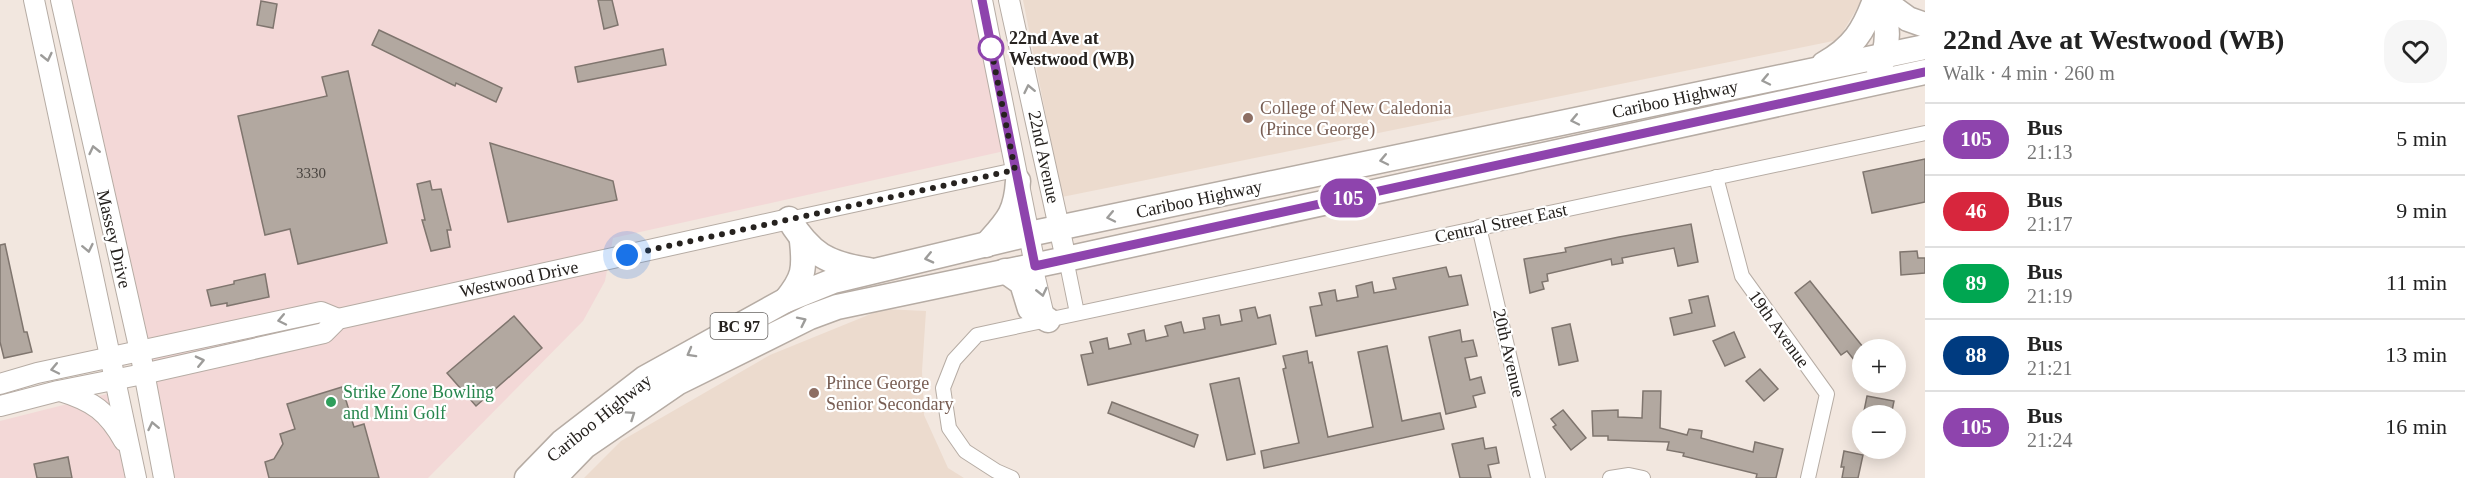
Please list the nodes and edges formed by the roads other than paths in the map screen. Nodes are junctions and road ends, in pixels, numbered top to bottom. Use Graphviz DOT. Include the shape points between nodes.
graph roads {
  1 [pos="34,0"];
  2 [pos="61,0"];
  3 [pos="982,0"];
  4 [pos="1009,0"];
  5 [pos="1878,0"];
  6 [pos="1925,26"];
  7 [pos="1925,47"];
  8 [pos="1885,55"];
  9 [pos="1809,71"];
  10 [pos="1922,76"];
  11 [pos="1862,85"];
  12 [pos="1925,133"];
  13 [pos="1016,176"];
  14 [pos="1716,177"];
  15 [pos="789,219"];
  16 [pos="1479,227"];
  17 [pos="1059,228"];
  18 [pos="1029,234"];
  19 [pos="802,241"];
  20 [pos="986,245"];
  21 [pos="1066,259"];
  22 [pos="1035,266"];
  23 [pos="874,271"];
  24 [pos="1005,271"];
  25 [pos="786,300"];
  26 [pos="1077,313"];
  27 [pos="339,319"];
  28 [pos="1048,320"];
  29 [pos="140,351"];
  30 [pos="111,357"];
  31 [pos="143,375"];
  32 [pos="116,380"];
  33 [pos="0,384"];
  34 [pos="58,391"];
  35 [pos="0,406"];
  36 [pos="132,456"];
  37 [pos="136,478"];
  38 [pos="164,478"];
  39 [pos="527,478"];
  40 [pos="554,478"];
  41 [pos="1012,478"];
  42 [pos="1538,478"];
  43 [pos="1610,478"];
  44 [pos="1643,478"];
  45 [pos="1808,478"];
  1 -- 30 [label="street, Massey Drive, one-way"];
  29 -- 2 [label="street, Massey Drive, one-way"];
  3 -- 13 [label="street, 22nd Avenue"];
  17 -- 4 [label="street, 22nd Avenue, one-way"];
  5 -- 6 [label="highway"];
  5 -- 8 [label="highway" via="1888,31"];
  5 -- 9 [label="highway" via="1859,36 1843,51"];
  7 -- 8 [label="highway, Cariboo Highway / BC 97"];
  8 -- 9 [label="highway, Cariboo Highway / BC 97"];
  8 -- 11 [label="highway" via="1879,70"];
  9 -- 17 [label="highway, Cariboo Highway / BC 97, one-way"];
  10 -- 11 [label="highway, Cariboo Highway / BC 97"];
  11 -- 21 [label="highway, Cariboo Highway / BC 97"];
  12 -- 14 [label="street, Central Street East"];
  13 -- 15 [label="street, Westwood Drive"];
  13 -- 18 [label="street, 22nd Avenue"];
  13 -- 20 [label="highway" via="1016,203 1007,221"];
  14 -- 16 [label="street, Central Street East"];
  14 -- 45 [label="street, 19th Avenue" via="1742,276 1827,394"];
  15 -- 19 [label="highway"];
  15 -- 27 [label="street, Westwood Drive"];
  16 -- 26 [label="street, Central Street East"];
  16 -- 42 [label="street, 20th Avenue"];
  17 -- 18 [label="highway, Cariboo Highway / BC 97"];
  17 -- 21 [label="street, 22nd Avenue"];
  18 -- 20 [label="highway, Cariboo Highway / BC 97"];
  18 -- 22 [label="street, 22nd Avenue"];
  19 -- 23 [label="highway" via="829,260"];
  19 -- 25 [label="highway" via="803,274"];
  20 -- 23 [label="highway, Cariboo Highway / BC 97, one-way"];
  21 -- 22 [label="highway, Cariboo Highway / BC 97"];
  21 -- 26 [label="street, 22nd Avenue"];
  22 -- 24 [label="highway, Cariboo Highway / BC 97"];
  22 -- 28 [label="street, 22nd Avenue, one-way"];
  23 -- 25 [label="highway, Cariboo Highway / BC 97" via="833,281"];
  24 -- 28 [label="highway" via="1022,283 1030,309"];
  40 -- 24 [label="highway, Cariboo Highway / BC 97, one-way" via="585,446 677,383 810,317 865,299"];
  25 -- 39 [label="highway, Cariboo Highway / BC 97, one-way" via="645,378 562,442"];
  26 -- 28 [label="street, Central Street East"];
  27 -- 29 [label="street, Westwood Drive, one-way" via="321,312"];
  31 -- 27 [label="street, Westwood Drive, one-way" via="324,333"];
  28 -- 41 [label="street, Central Street East" via="977,334 954,360 943,388 949,428 965,451"];
  29 -- 30 [label="street, Westwood Drive"];
  29 -- 31 [label="street, Massey Drive"];
  30 -- 32 [label="street, Massey Drive"];
  30 -- 33 [label="street, Westwood Drive, one-way"];
  31 -- 32 [label="street, Westwood Drive"];
  38 -- 31 [label="street, Massey Drive, one-way"];
  32 -- 34 [label="street, Westwood Drive"];
  32 -- 36 [label="street, Massey Drive"];
  34 -- 35 [label="street, Westwood Drive"];
  34 -- 36 [label="street" via="81,397 101,410 114,423"];
  36 -- 37 [label="street, Massey Drive"];
  43 -- 44 [label="street"];
}
